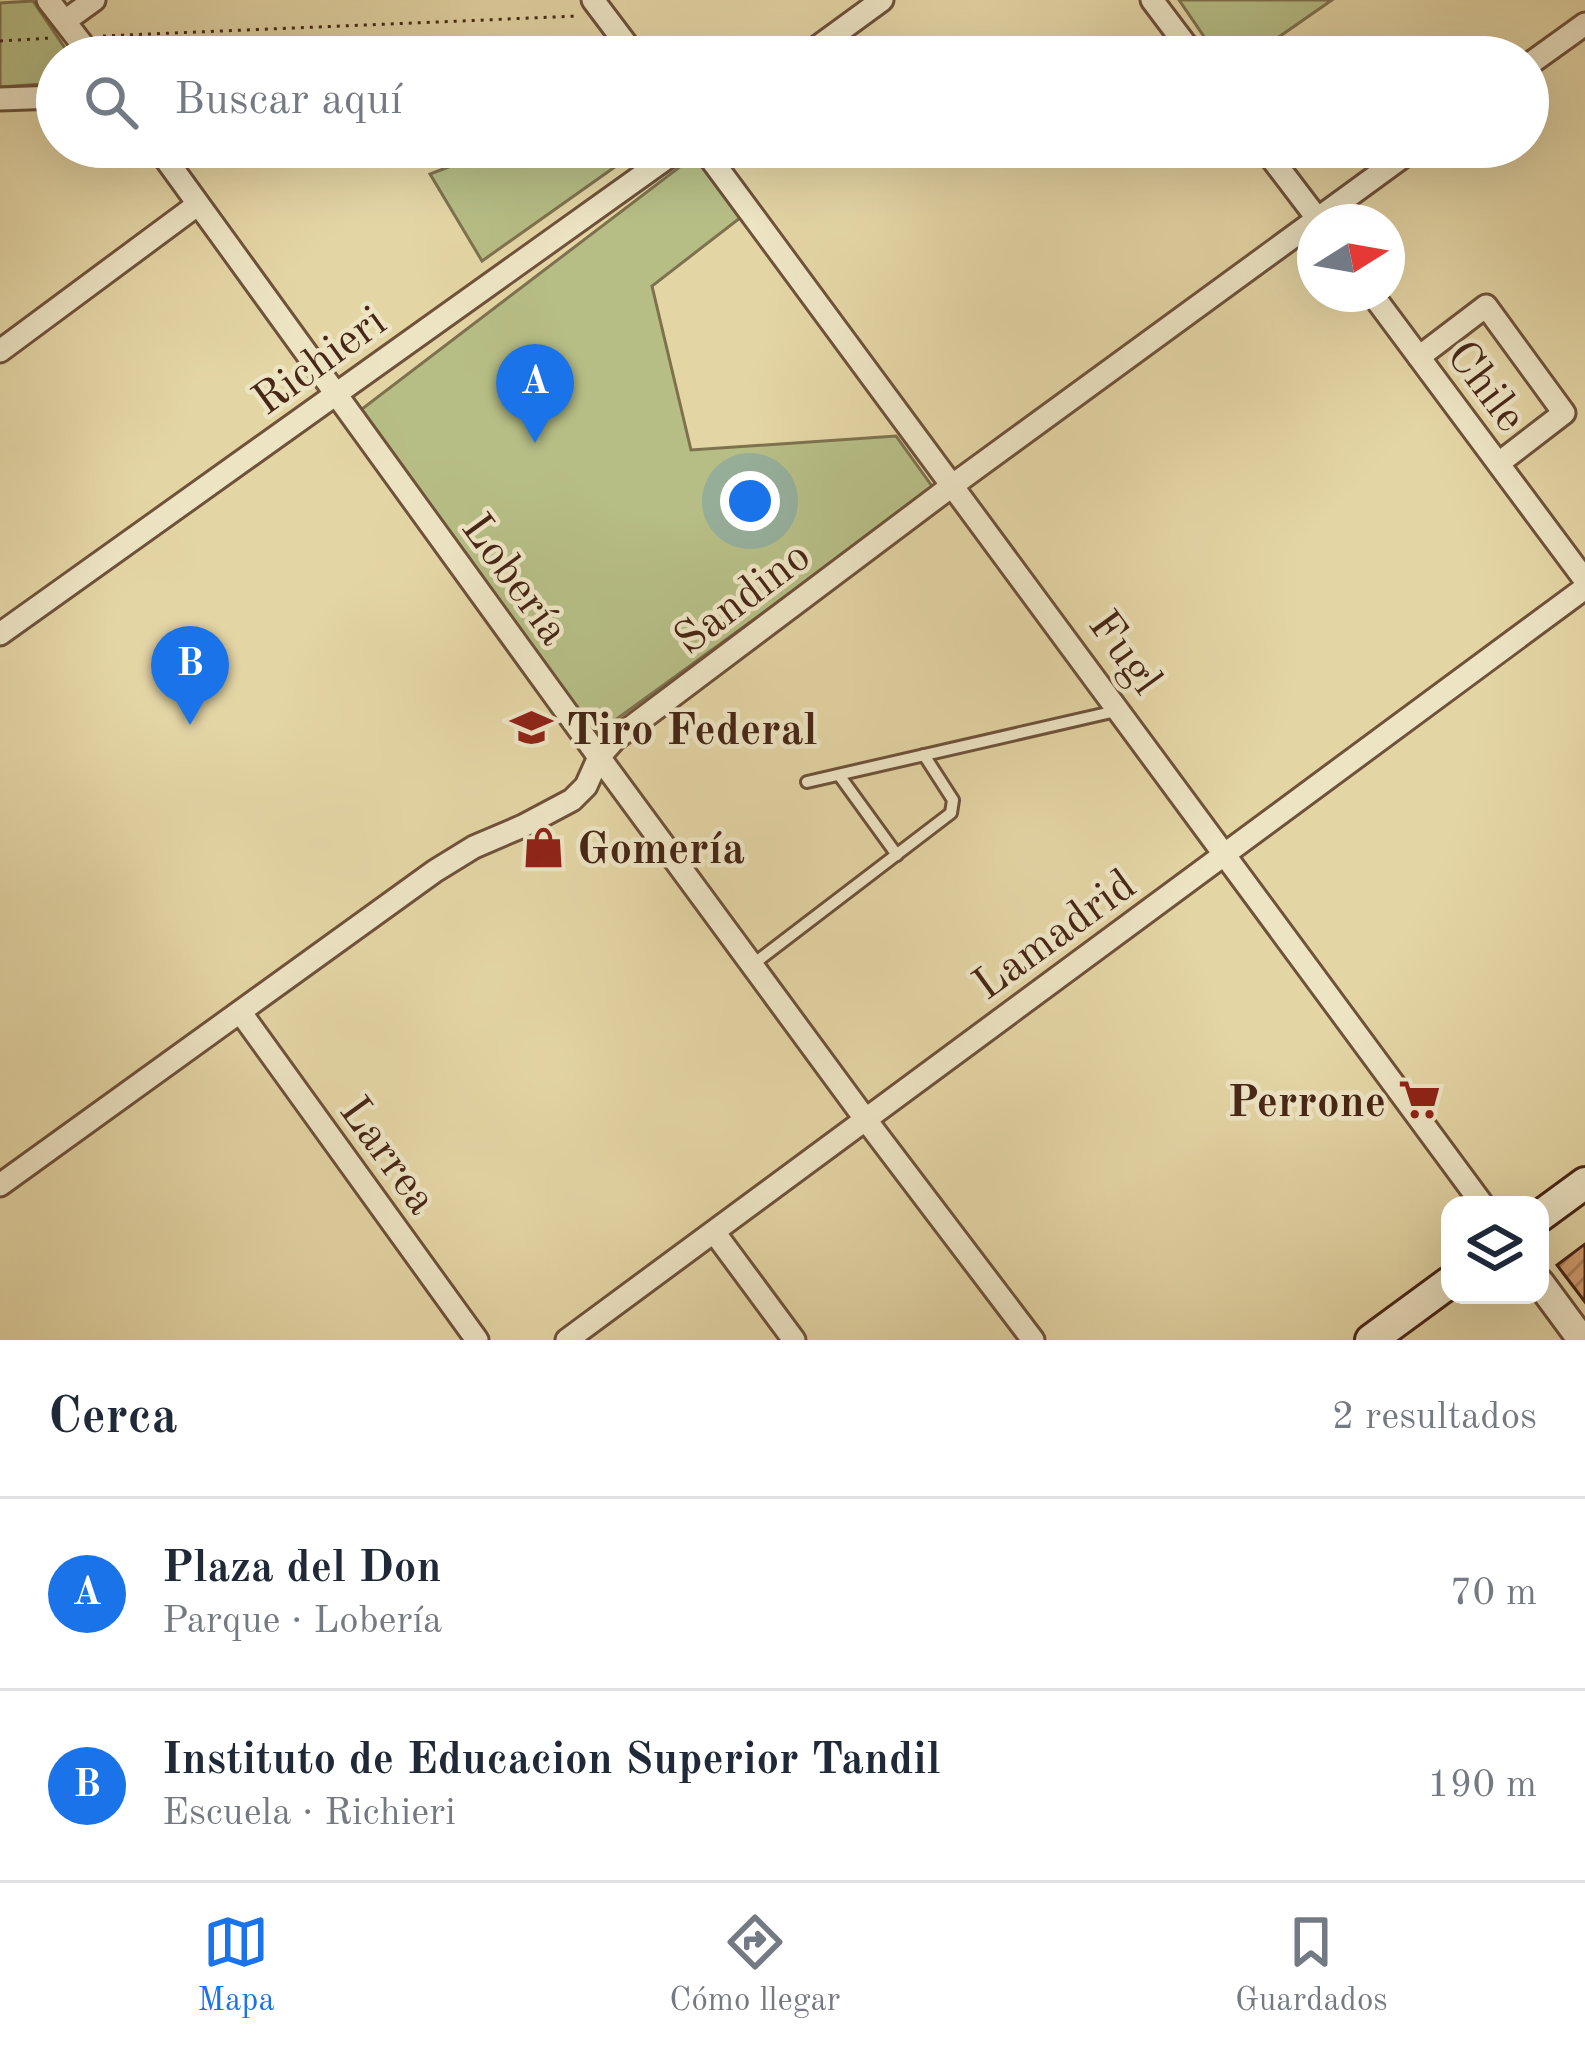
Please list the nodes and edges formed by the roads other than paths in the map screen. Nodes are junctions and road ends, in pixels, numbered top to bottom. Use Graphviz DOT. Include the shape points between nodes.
graph roads {
  1 [pos="48,0"];
  2 [pos="94,0"];
  3 [pos="882,0"];
  4 [pos="1152,0"];
  5 [pos="599,8"];
  6 [pos="1585,24"];
  7 [pos="71,29"];
  8 [pos="76,36"];
  9 [pos="620,36"];
  10 [pos="833,36"];
  11 [pos="1179,36"];
  12 [pos="1549,50"];
  13 [pos="36,98"];
  14 [pos="0,99"];
  15 [pos="171,168"];
  16 [pos="653,168"];
  17 [pos="718,168"];
  18 [pos="1279,168"];
  19 [pos="1388,168"];
  20 [pos="1306,204"];
  21 [pos="1339,204"];
  22 [pos="197,205"];
  23 [pos="1297,235"];
  24 [pos="1385,312"];
  25 [pos="0,351"];
  26 [pos="1418,357"];
  27 [pos="336,394"];
  28 [pos="1499,463"];
  29 [pos="953,485"];
  30 [pos="1585,584"];
  31 [pos="0,634"];
  32 [pos="1119,711"];
  33 [pos="924,755"];
  34 [pos="599,757"];
  35 [pos="839,775"];
  36 [pos="807,782"];
  37 [pos="897,855"];
  38 [pos="1225,855"];
  39 [pos="752,965"];
  40 [pos="241,1013"];
  41 [pos="866,1120"];
  42 [pos="1585,1183"];
  43 [pos="0,1184"];
  44 [pos="1476,1196"];
  45 [pos="1549,1209"];
  46 [pos="713,1232"];
  47 [pos="1441,1289"];
  48 [pos="1549,1295"];
  49 [pos="477,1340"];
  50 [pos="567,1340"];
  51 [pos="794,1340"];
  52 [pos="1033,1340"];
  53 [pos="1371,1340"];
  54 [pos="1582,1340"];
  1 -- 7 [label="street"];
  2 -- 7 [label="street"];
  3 -- 10 [label="street"];
  4 -- 11 [label="street"];
  5 -- 9 [label="street"];
  6 -- 12 [label="street"];
  7 -- 8 [label="street"];
  13 -- 14 [label="street"];
  15 -- 22 [label="street, Lobería"];
  16 -- 27 [label="street, Richieri"];
  17 -- 29 [label="street, Fugl"];
  18 -- 20 [label="street"];
  19 -- 21 [label="street, Sandino"];
  22 -- 25 [label="street"];
  22 -- 27 [label="street, Lobería"];
  23 -- 29 [label="street, Sandino"];
  24 -- 26 [label="street, Chile"];
  26 -- 28 [label="street, Chile"];
  26 -- 28 [label="street" via="1486,307 1564,413"];
  27 -- 31 [label="street, Richieri"];
  27 -- 34 [label="street, Lobería"];
  28 -- 30 [label="street, Chile"];
  29 -- 32 [label="street, Fugl"];
  29 -- 34 [label="street, Sandino"];
  30 -- 38 [label="street, Lamadrid"];
  32 -- 33 [label="lane"];
  32 -- 38 [label="street, Fugl"];
  33 -- 35 [label="lane"];
  33 -- 37 [label="lane" via="953,800 951,814"];
  34 -- 39 [label="street, Lobería"];
  34 -- 40 [label="street, Sandino" via="572,800 435,871"];
  35 -- 36 [label="lane"];
  35 -- 37 [label="lane"];
  37 -- 39 [label="lane"];
  38 -- 41 [label="street, Lamadrid"];
  38 -- 44 [label="street, Fugl"];
  39 -- 41 [label="street, Lobería"];
  40 -- 43 [label="street, Sandino"];
  40 -- 49 [label="street, Larrea"];
  41 -- 46 [label="street, Lamadrid"];
  41 -- 52 [label="street, Lobería"];
  42 -- 45 [label="main road"];
  46 -- 50 [label="street, Lamadrid"];
  46 -- 51 [label="street"];
  47 -- 53 [label="main road"];
  48 -- 54 [label="street"];
}
